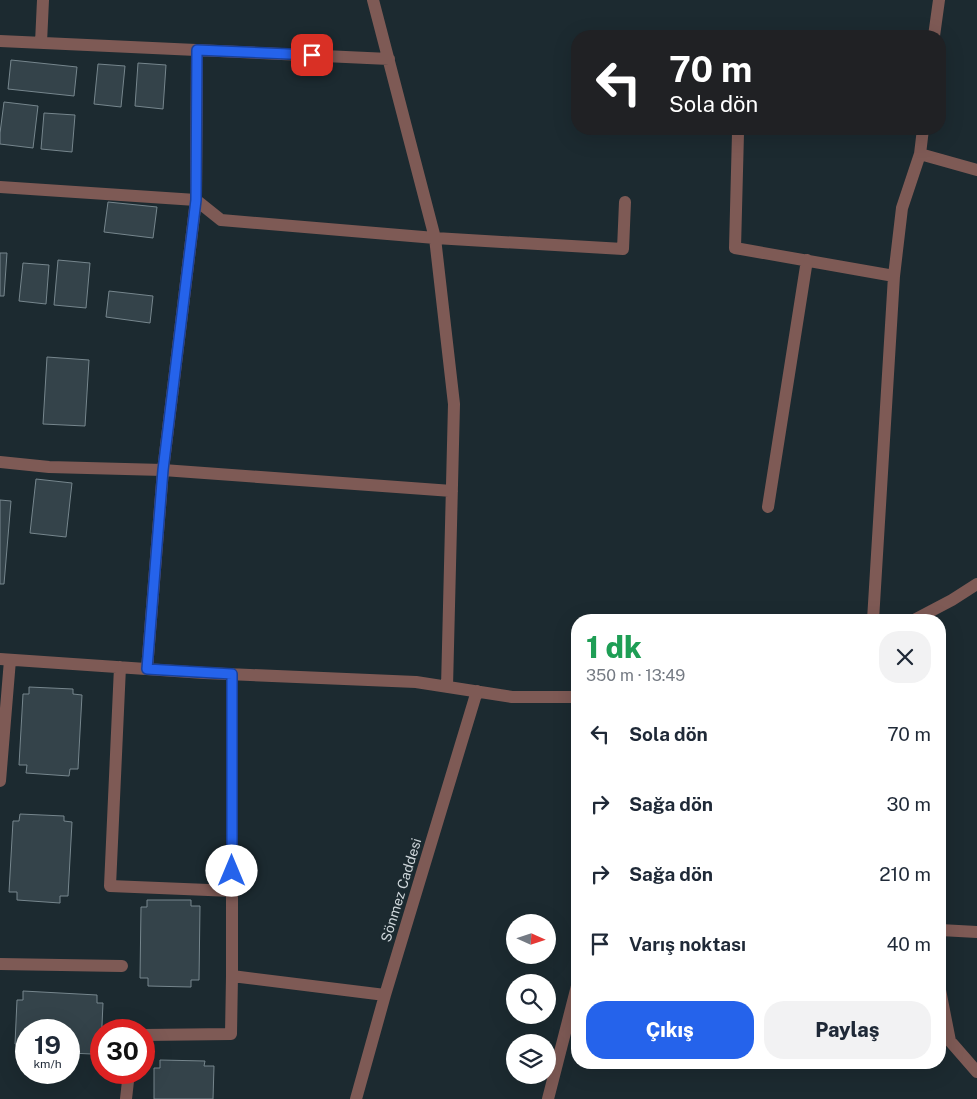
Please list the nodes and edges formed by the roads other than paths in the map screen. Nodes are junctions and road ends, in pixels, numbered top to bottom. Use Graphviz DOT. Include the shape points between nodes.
graph roads {
  1 [pos="43,0"];
  2 [pos="373,0"];
  3 [pos="939,0"];
  4 [pos="935,30"];
  5 [pos="0,41"];
  6 [pos="41,43"];
  7 [pos="197,50"];
  8 [pos="389,59"];
  9 [pos="738,135"];
  10 [pos="922,135"];
  11 [pos="920,154"];
  12 [pos="977,170"];
  13 [pos="0,187"];
  14 [pos="196,200"];
  15 [pos="625,202"];
  16 [pos="435,238"];
  17 [pos="807,260"];
  18 [pos="894,276"];
  19 [pos="0,462"];
  20 [pos="163,470"];
  21 [pos="452,490"];
  22 [pos="768,507"];
  23 [pos="977,584"];
  24 [pos="873,614"];
  25 [pos="925,614"];
  26 [pos="5,659"];
  27 [pos="120,667"];
  28 [pos="147,669"];
  29 [pos="232,674"];
  30 [pos="447,687"];
  31 [pos="477,691"];
  32 [pos="571,697"];
  33 [pos="0,781"];
  34 [pos="232,890"];
  35 [pos="946,930"];
  36 [pos="977,932"];
  37 [pos="0,964"];
  38 [pos="122,966"];
  39 [pos="232,976"];
  40 [pos="385,995"];
  41 [pos="571,1009"];
  42 [pos="946,1021"];
  43 [pos="155,1035"];
  44 [pos="977,1072"];
  45 [pos="128,1084"];
  46 [pos="126,1099"];
  47 [pos="356,1099"];
  48 [pos="548,1099"];
  1 -- 6 [label="street"];
  2 -- 8 [label="street"];
  3 -- 4 [label="street"];
  5 -- 6 [label="street"];
  6 -- 7 [label="street"];
  7 -- 8 [label="street"];
  7 -- 14 [label="street"];
  8 -- 16 [label="street"];
  9 -- 17 [label="street" via="735,248"];
  10 -- 11 [label="street"];
  11 -- 12 [label="street"];
  11 -- 18 [label="street" via="902,208"];
  13 -- 14 [label="street"];
  14 -- 16 [label="street" via="221,220"];
  14 -- 20 [label="street"];
  15 -- 16 [label="street" via="623,249"];
  16 -- 21 [label="street" via="454,404"];
  17 -- 18 [label="street"];
  17 -- 22 [label="street"];
  18 -- 24 [label="street"];
  19 -- 20 [label="street" via="49,467"];
  20 -- 21 [label="street"];
  20 -- 28 [label="street"];
  21 -- 30 [label="street"];
  23 -- 25 [label="street"];
  26 -- 27 [label="street"];
  26 -- 33 [label="street"];
  27 -- 28 [label="street"];
  27 -- 34 [label="street" via="110,886"];
  28 -- 29 [label="street"];
  29 -- 30 [label="street" via="416,682"];
  29 -- 34 [label="street"];
  30 -- 31 [label="street"];
  31 -- 32 [label="street" via="512,697"];
  31 -- 40 [label="street, Sönmez Caddesi"];
  34 -- 39 [label="street"];
  35 -- 36 [label="street"];
  37 -- 38 [label="street"];
  39 -- 40 [label="street"];
  39 -- 43 [label="street" via="231,1034"];
  40 -- 47 [label="street, Sönmez Caddesi"];
  41 -- 48 [label="street"];
  42 -- 44 [label="street" via="950,1041"];
  45 -- 46 [label="street"];
}
